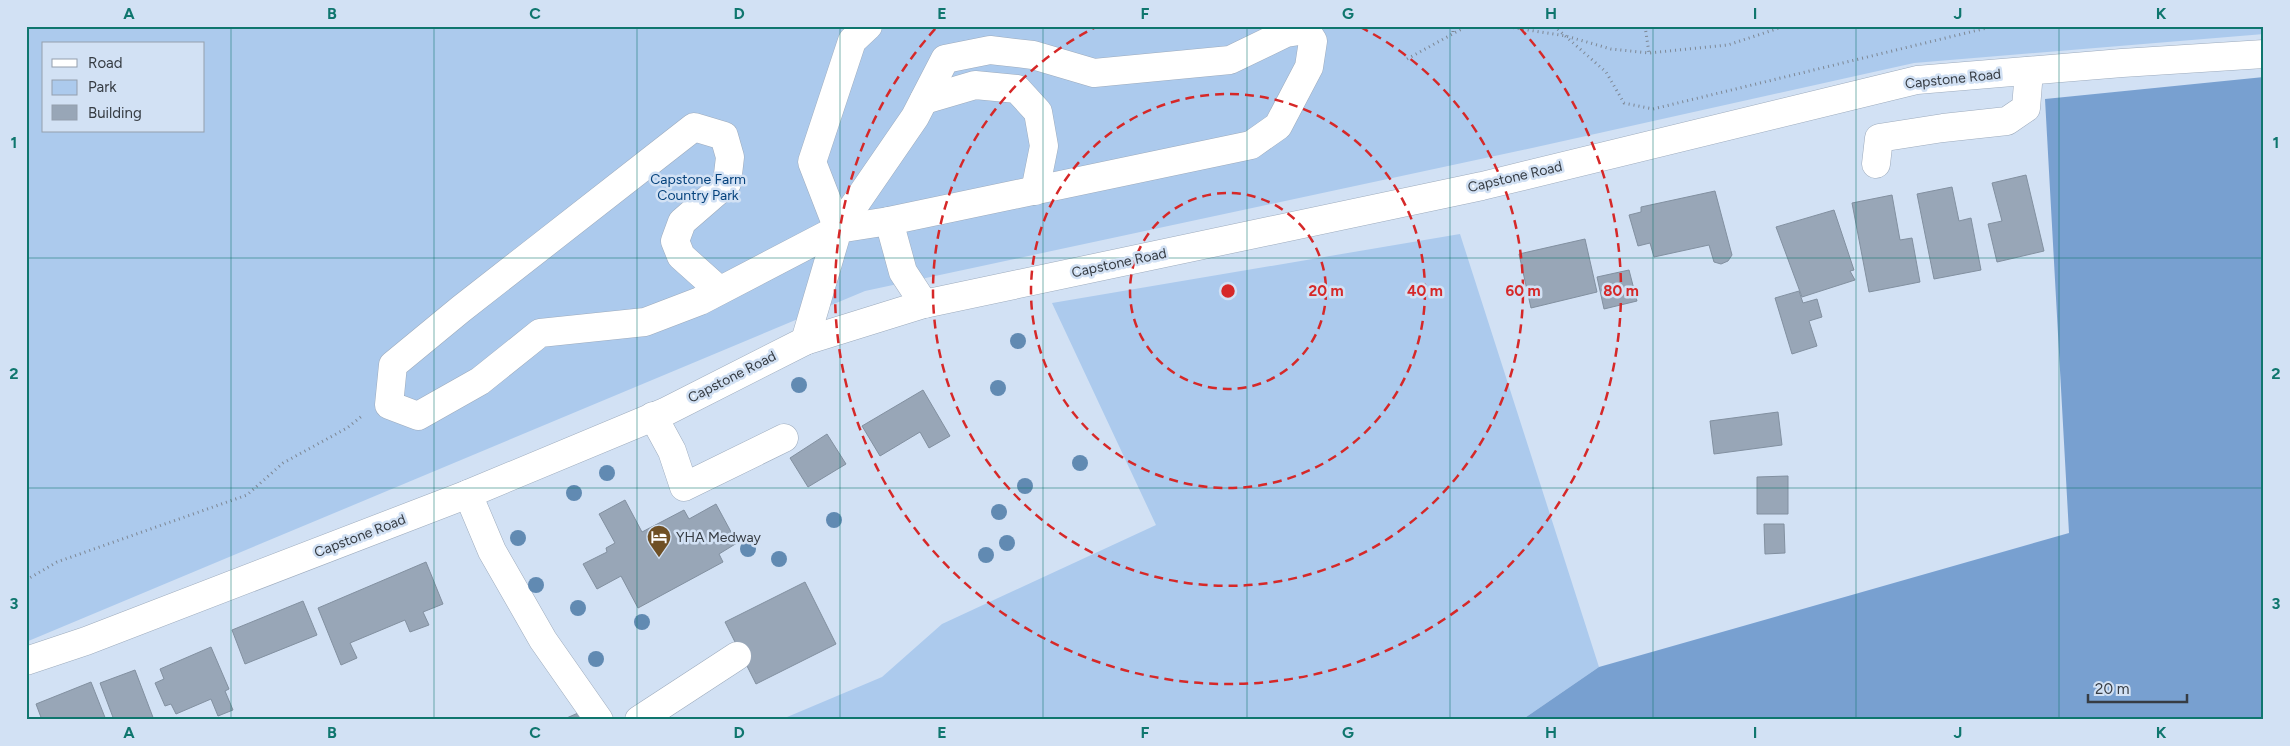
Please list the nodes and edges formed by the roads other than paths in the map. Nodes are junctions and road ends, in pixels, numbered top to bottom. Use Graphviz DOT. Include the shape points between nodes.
graph roads {
  1 [pos="868,26"];
  2 [pos="2264,54"];
  3 [pos="2030,71"];
  4 [pos="924,100"];
  5 [pos="1876,164"];
  6 [pos="1035,191"];
  7 [pos="889,220"];
  8 [pos="838,229"];
  9 [pos="719,290"];
  10 [pos="924,304"];
  11 [pos="805,341"];
  12 [pos="653,416"];
  13 [pos="784,438"];
  14 [pos="468,494"];
  15 [pos="737,656"];
  16 [pos="26,661"];
  17 [pos="599,720"];
  18 [pos="639,720"];
  1 -- 8 [label="street" via="852,41 812,162"];
  2 -- 3 [label="street, Capstone Road"];
  3 -- 5 [label="street" via="2026,108 2006,121 1879,138"];
  3 -- 10 [label="street, Capstone Road" via="1917,80 1482,186"];
  4 -- 6 [label="street" via="976,85 1017,89 1038,112 1040,120 1044,146"];
  4 -- 6 [label="street" via="945,59 990,50 1033,55 1094,73 1230,60 1286,33 1306,30 1313,41 1309,66 1278,126 1251,145"];
  4 -- 8 [label="street"];
  6 -- 7 [label="street"];
  7 -- 8 [label="street"];
  7 -- 10 [label="street" via="903,272"];
  8 -- 9 [label="street"];
  8 -- 11 [label="street"];
  9 -- 9 [label="street" via="700,301 645,322 540,333 480,381 418,416 389,405 393,365 694,127 724,136 730,157 727,183 682,222 675,241 681,256"];
  10 -- 11 [label="street, Capstone Road"];
  11 -- 12 [label="street, Capstone Road"];
  12 -- 13 [label="street" via="672,451 684,487"];
  12 -- 14 [label="street, Capstone Road"];
  14 -- 16 [label="street, Capstone Road"];
  14 -- 17 [label="street" via="492,551 543,640"];
  15 -- 18 [label="street"];
}
